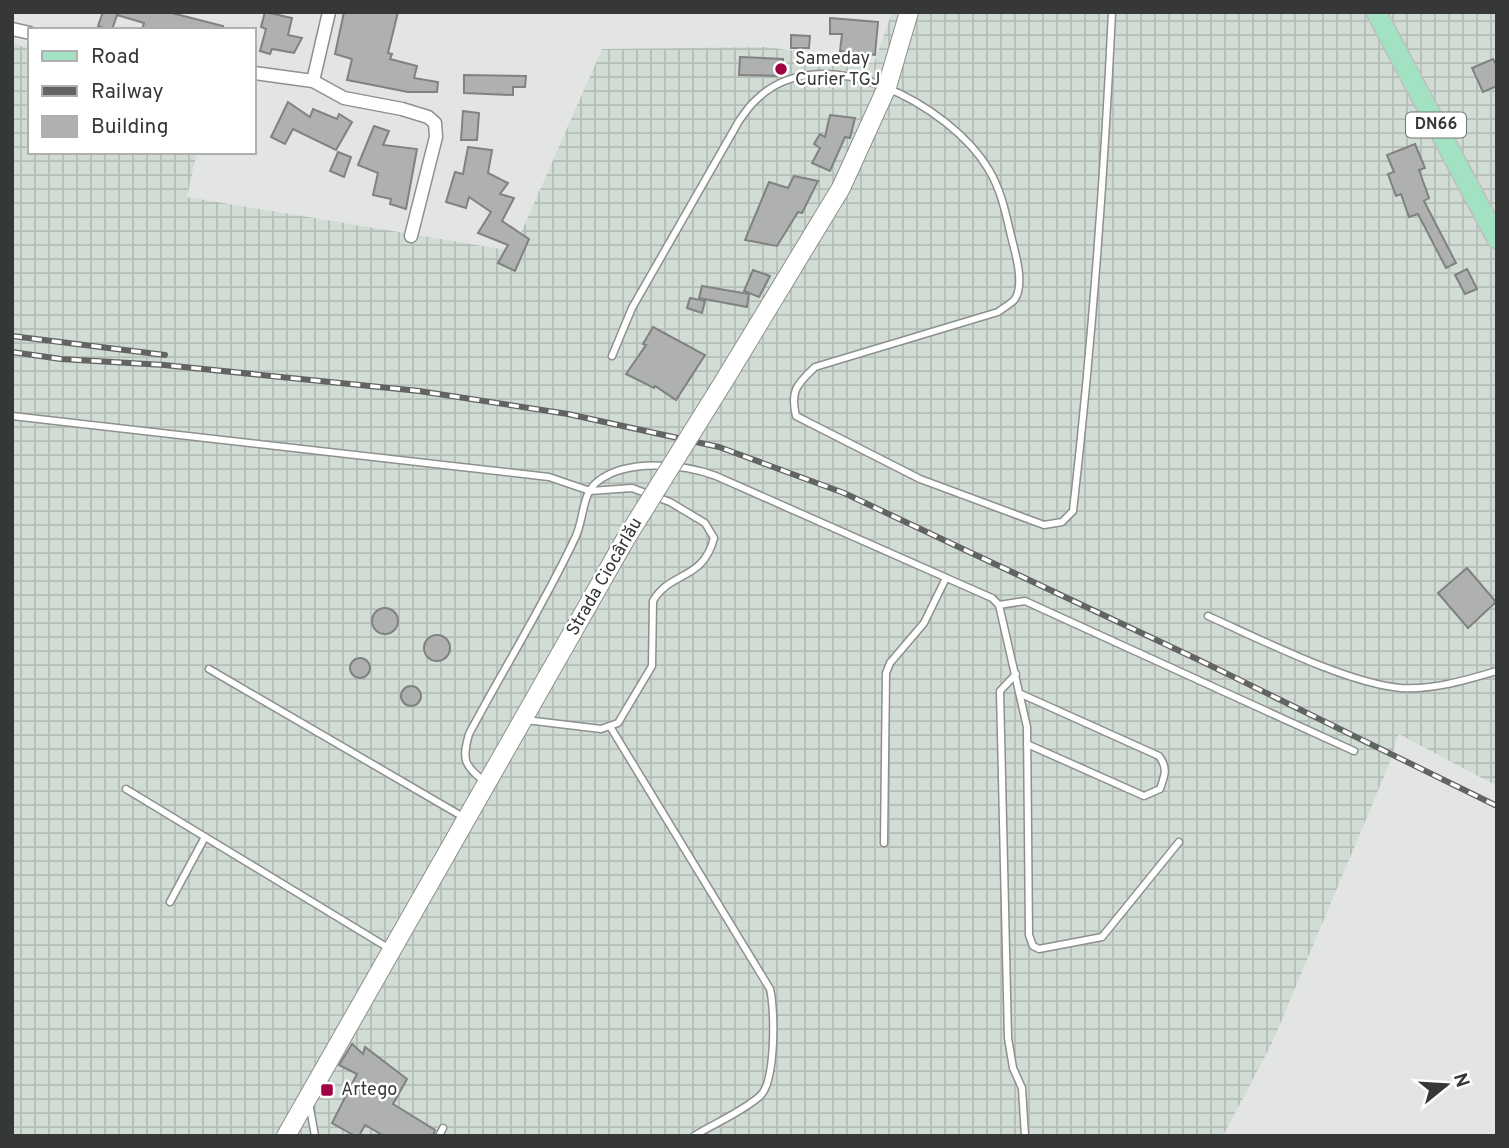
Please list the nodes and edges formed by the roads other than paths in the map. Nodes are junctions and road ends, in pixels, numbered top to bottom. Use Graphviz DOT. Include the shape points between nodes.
graph roads {
  1 [pos="329,12"];
  2 [pos="909,12"];
  3 [pos="1112,12"];
  4 [pos="1376,12"];
  5 [pos="256,73"];
  6 [pos="313,81"];
  7 [pos="887,87"];
  8 [pos="411,236"];
  9 [pos="1497,239"];
  10 [pos="612,356"];
  11 [pos="12,416"];
  12 [pos="590,491"];
  13 [pos="946,578"];
  14 [pos="999,605"];
  15 [pos="1208,616"];
  16 [pos="209,669"];
  17 [pos="1497,671"];
  18 [pos="1016,674"];
  19 [pos="1021,694"];
  20 [pos="524,720"];
  21 [pos="611,728"];
  22 [pos="1027,744"];
  23 [pos="1354,751"];
  24 [pos="488,784"];
  25 [pos="126,789"];
  26 [pos="468,820"];
  27 [pos="205,837"];
  28 [pos="1179,842"];
  29 [pos="884,843"];
  30 [pos="170,902"];
  31 [pos="392,950"];
  32 [pos="308,1097"];
  33 [pos="443,1128"];
  34 [pos="286,1136"];
  35 [pos="315,1136"];
  36 [pos="439,1136"];
  37 [pos="694,1136"];
  38 [pos="1025,1136"];
  1 -- 6 [label="street"];
  2 -- 7 [label="main road, Strada Ciocârlău"];
  3 -- 7 [label="lane" via="1087,392 1073,510 1062,522 1044,525 920,479 796,416 792,399 800,381 815,367 998,312 1015,298 1019,282 1016,255 1003,200 990,170 936,112"];
  4 -- 9 [label="main road, DN66"];
  5 -- 6 [label="street"];
  6 -- 8 [label="street" via="344,98 402,109 435,123 436,137"];
  7 -- 10 [label="lane" via="855,78 807,76 757,99 739,121 632,308"];
  7 -- 20 [label="main road, Strada Ciocârlău, bridge" via="841,188 625,540"];
  11 -- 12 [label="lane" via="549,477"];
  12 -- 13 [label="lane" via="604,477 632,468 701,470"];
  12 -- 21 [label="lane" via="632,488 670,502 705,523 713,538 706,560 658,592 653,601 652,666"];
  12 -- 24 [label="lane" via="577,534 469,734 465,762"];
  13 -- 14 [label="lane"];
  13 -- 29 [label="lane" via="924,623 886,673"];
  14 -- 18 [label="lane"];
  14 -- 23 [label="lane" via="1025,601"];
  15 -- 17 [label="lane" via="1295,654 1400,688 1439,686"];
  16 -- 26 [label="lane"];
  18 -- 19 [label="lane"];
  18 -- 38 [label="lane" via="1000,691 1008,1038 1022,1088"];
  19 -- 22 [label="lane"];
  19 -- 22 [label="lane" via="1159,756 1166,773 1160,789 1144,796"];
  20 -- 21 [label="lane"];
  20 -- 24 [label="main road, Strada Ciocârlău"];
  21 -- 37 [label="lane" via="770,989 775,1007 768,1079 762,1095"];
  22 -- 28 [label="lane" via="1029,935 1033,946 1039,949 1102,937"];
  24 -- 26 [label="main road, Strada Ciocârlău"];
  25 -- 27 [label="lane"];
  26 -- 31 [label="main road, Strada Ciocârlău"];
  27 -- 30 [label="lane"];
  27 -- 31 [label="lane"];
  31 -- 32 [label="main road, Strada Ciocârlău"];
  32 -- 34 [label="main road, Strada Ciocârlău"];
  32 -- 35 [label="lane"];
  33 -- 36 [label="lane"];
}
